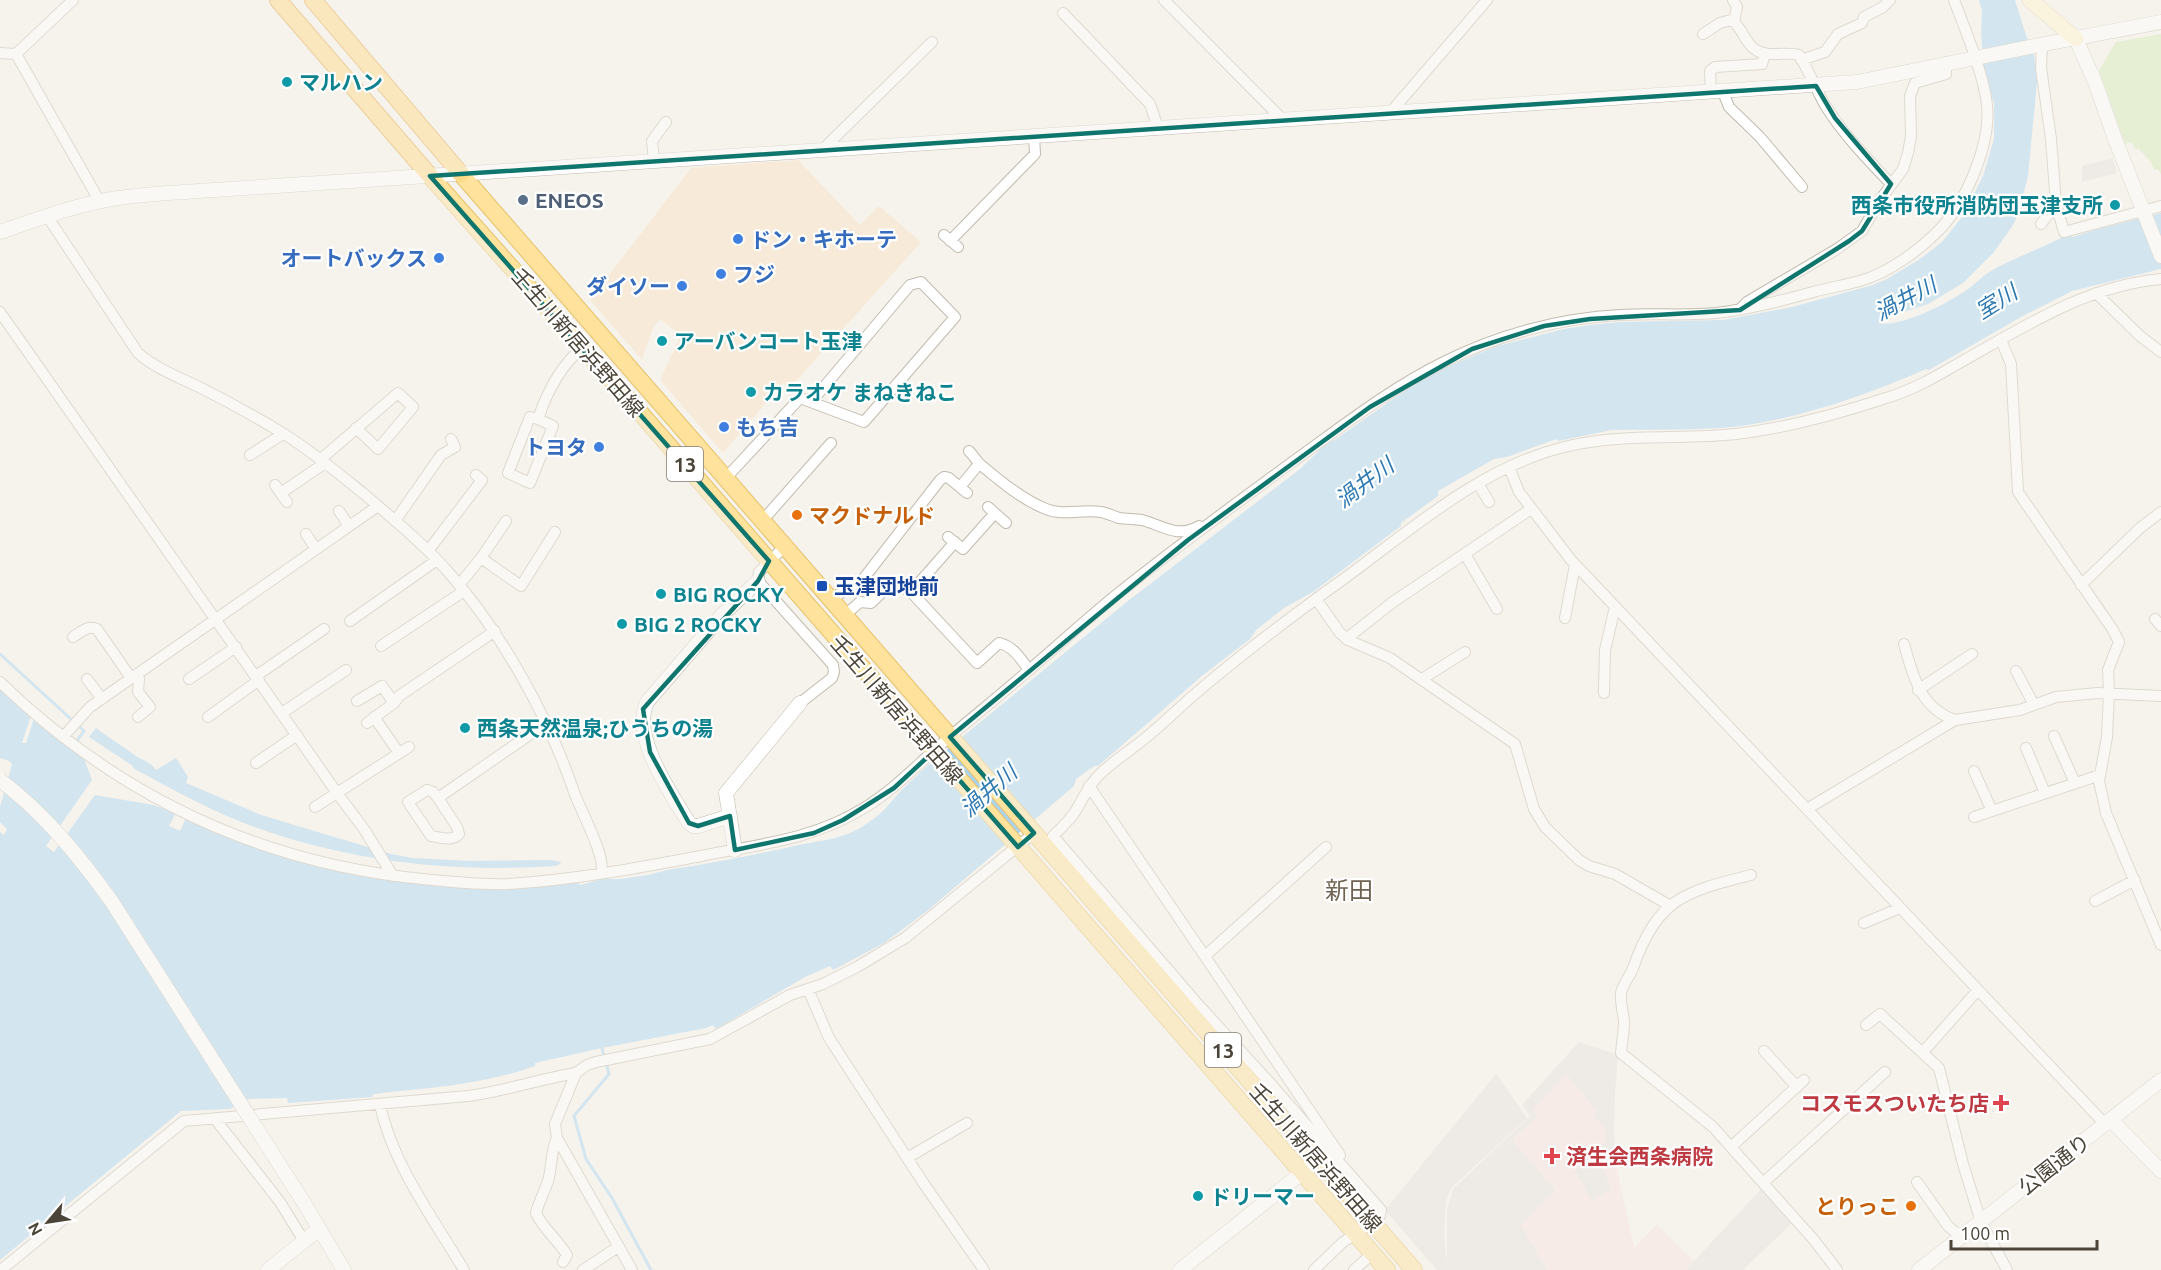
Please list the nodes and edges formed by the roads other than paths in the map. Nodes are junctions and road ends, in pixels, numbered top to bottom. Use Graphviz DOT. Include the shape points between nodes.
graph roads {
  1 [pos="73,0"];
  2 [pos="278,0"];
  3 [pos="313,0"];
  4 [pos="1164,0"];
  5 [pos="1487,0"];
  6 [pos="1733,0"];
  7 [pos="1890,0"];
  8 [pos="1954,0"];
  9 [pos="2030,0"];
  10 [pos="1064,13"];
  11 [pos="1734,22"];
  12 [pos="2161,22"];
  13 [pos="1703,34"];
  14 [pos="2076,39"];
  15 [pos="932,42"];
  16 [pos="2038,45"];
  17 [pos="0,53"];
  18 [pos="16,54"];
  19 [pos="1765,54"];
  20 [pos="1976,59"];
  21 [pos="1801,60"];
  22 [pos="1946,65"];
  23 [pos="1816,86"];
  24 [pos="1717,92"];
  25 [pos="1390,113"];
  26 [pos="1283,120"];
  27 [pos="666,123"];
  28 [pos="1158,128"];
  29 [pos="1034,136"];
  30 [pos="822,150"];
  31 [pos="654,161"];
  32 [pos="461,174"];
  33 [pos="430,176"];
  34 [pos="1892,184"];
  35 [pos="1802,188"];
  36 [pos="100,202"];
  37 [pos="2056,204"];
  38 [pos="2161,206"];
  39 [pos="2144,213"];
  40 [pos="47,216"];
  41 [pos="2041,224"];
  42 [pos="0,231"];
  43 [pos="951,241"];
  44 [pos="2161,256"];
  45 [pos="2161,279"];
  46 [pos="2096,293"];
  47 [pos="1740,310"];
  48 [pos="0,312"];
  49 [pos="2001,340"];
  50 [pos="583,347"];
  51 [pos="2161,352"];
  52 [pos="812,401"];
  53 [pos="538,419"];
  54 [pos="356,428"];
  55 [pos="283,434"];
  56 [pos="451,439"];
  57 [pos="831,443"];
  58 [pos="969,451"];
  59 [pos="250,456"];
  60 [pos="323,461"];
  61 [pos="979,464"];
  62 [pos="1509,467"];
  63 [pos="476,475"];
  64 [pos="726,478"];
  65 [pos="1479,483"];
  66 [pos="281,493"];
  67 [pos="1489,502"];
  68 [pos="378,506"];
  69 [pos="1531,509"];
  70 [pos="339,511"];
  71 [pos="2160,516"];
  72 [pos="763,520"];
  73 [pos="394,521"];
  74 [pos="506,521"];
  75 [pos="1213,521"];
  76 [pos="1006,523"];
  77 [pos="349,526"];
  78 [pos="555,532"];
  79 [pos="306,534"];
  80 [pos="785,546"];
  81 [pos="316,549"];
  82 [pos="428,550"];
  83 [pos="1465,554"];
  84 [pos="481,558"];
  85 [pos="437,560"];
  86 [pos="769,561"];
  87 [pos="1575,565"];
  88 [pos="758,581"];
  89 [pos="2081,585"];
  90 [pos="462,588"];
  91 [pos="911,592"];
  92 [pos="1316,599"];
  93 [pos="832,600"];
  94 [pos="1615,607"];
  95 [pos="1497,609"];
  96 [pos="845,615"];
  97 [pos="1565,618"];
  98 [pos="216,619"];
  99 [pos="350,621"];
  100 [pos="324,629"];
  101 [pos="495,631"];
  102 [pos="73,637"];
  103 [pos="1346,639"];
  104 [pos="1904,644"];
  105 [pos="381,646"];
  106 [pos="236,647"];
  107 [pos="1465,652"];
  108 [pos="1972,654"];
  109 [pos="346,670"];
  110 [pos="1029,670"];
  111 [pos="2016,671"];
  112 [pos="134,676"];
  113 [pos="258,678"];
  114 [pos="87,679"];
  115 [pos="189,679"];
  116 [pos="1422,679"];
  117 [pos="0,682"];
  118 [pos="1918,690"];
  119 [pos="1604,693"];
  120 [pos="2109,693"];
  121 [pos="2161,696"];
  122 [pos="102,699"];
  123 [pos="357,701"];
  124 [pos="394,703"];
  125 [pos="800,703"];
  126 [pos="2034,705"];
  127 [pos="282,713"];
  128 [pos="138,717"];
  129 [pos="208,717"];
  130 [pos="1955,720"];
  131 [pos="545,724"];
  132 [pos="66,733"];
  133 [pos="297,735"];
  134 [pos="2054,736"];
  135 [pos="952,739"];
  136 [pos="409,747"];
  137 [pos="2026,748"];
  138 [pos="399,753"];
  139 [pos="936,753"];
  140 [pos="256,763"];
  141 [pos="1974,771"];
  142 [pos="2100,775"];
  143 [pos="0,780"];
  144 [pos="2075,783"];
  145 [pos="1089,786"];
  146 [pos="337,793"];
  147 [pos="2044,793"];
  148 [pos="438,798"];
  149 [pos="315,807"];
  150 [pos="1807,809"];
  151 [pos="1992,811"];
  152 [pos="730,816"];
  153 [pos="1974,817"];
  154 [pos="1033,831"];
  155 [pos="1016,845"];
  156 [pos="1326,847"];
  157 [pos="735,850"];
  158 [pos="601,873"];
  159 [pos="1751,875"];
  160 [pos="393,876"];
  161 [pos="2134,880"];
  162 [pos="2095,901"];
  163 [pos="1669,904"];
  164 [pos="1900,908"];
  165 [pos="1864,923"];
  166 [pos="2161,945"];
  167 [pos="1205,956"];
  168 [pos="808,988"];
  169 [pos="1978,990"];
  170 [pos="1866,1025"];
  171 [pos="1764,1051"];
  172 [pos="1923,1052"];
  173 [pos="1885,1072"];
  174 [pos="576,1073"];
  175 [pos="2161,1080"];
  176 [pos="380,1105"];
  177 [pos="215,1119"];
  178 [pos="2108,1122"];
  179 [pos="967,1123"];
  180 [pos="556,1138"];
  181 [pos="1731,1147"];
  182 [pos="907,1158"];
  183 [pos="1318,1160"];
  184 [pos="2161,1171"];
  185 [pos="1304,1173"];
  186 [pos="1352,1177"];
  187 [pos="1917,1182"];
  188 [pos="1763,1183"];
  189 [pos="1981,1222"];
  190 [pos="1373,1223"];
  191 [pos="319,1229"];
  192 [pos="1356,1234"];
  193 [pos="1961,1237"];
  194 [pos="304,1241"];
  195 [pos="618,1247"];
  196 [pos="1372,1253"];
  197 [pos="563,1262"];
  198 [pos="1,1270"];
  199 [pos="268,1270"];
  200 [pos="344,1270"];
  201 [pos="464,1270"];
  202 [pos="583,1270"];
  203 [pos="632,1270"];
  204 [pos="984,1270"];
  205 [pos="1180,1270"];
  206 [pos="1314,1270"];
  207 [pos="1354,1270"];
  208 [pos="1387,1270"];
  209 [pos="1414,1270"];
  210 [pos="1837,1270"];
  211 [pos="1919,1270"];
  212 [pos="2007,1270"];
  1 -- 18 [label="street"];
  2 -- 33 [label="highway"];
  3 -- 32 [label="highway"];
  4 -- 26 [label="street"];
  5 -- 25 [label="street"];
  6 -- 11 [label="street" via="1737,7"];
  7 -- 21 [label="street" via="1864,17 1862,23 1838,34 1825,52"];
  8 -- 20 [label="street"];
  9 -- 14 [label="main road"];
  10 -- 28 [label="street" via="1150,104"];
  11 -- 13 [label="street" via="1720,22"];
  11 -- 19 [label="street" via="1752,47"];
  12 -- 14 [label="street"];
  14 -- 16 [label="street"];
  14 -- 39 [label="street"];
  15 -- 30 [label="street"];
  16 -- 20 [label="street"];
  16 -- 37 [label="street"];
  17 -- 18 [label="street"];
  18 -- 36 [label="street"];
  19 -- 21 [label="street" via="1794,54"];
  19 -- 24 [label="street" via="1762,64 1712,69"];
  20 -- 22 [label="street"];
  20 -- 47 [label="street" via="1987,100 1987,123 1972,179 1938,231 1898,262 1869,278"];
  21 -- 23 [label="street"];
  22 -- 23 [label="street"];
  22 -- 34 [label="street" via="1947,74 1912,86 1908,153"];
  23 -- 24 [label="street"];
  23 -- 34 [label="street" via="1864,156"];
  24 -- 25 [label="street"];
  24 -- 35 [label="street"];
  25 -- 26 [label="street"];
  26 -- 28 [label="street"];
  27 -- 31 [label="street" via="652,141"];
  28 -- 29 [label="street"];
  29 -- 30 [label="street"];
  29 -- 43 [label="street" via="1035,154"];
  30 -- 31 [label="street"];
  31 -- 32 [label="street"];
  32 -- 33 [label="street"];
  32 -- 64 [label="main road, 壬生川新居浜野田線 / 13"];
  33 -- 36 [label="street" via="204,190"];
  33 -- 50 [label="main road, 壬生川新居浜野田線 / 13"];
  34 -- 47 [label="street" via="1862,231"];
  36 -- 40 [label="street"];
  37 -- 39 [label="street" via="2064,232"];
  37 -- 41 [label="street"];
  38 -- 39 [label="street"];
  39 -- 44 [label="street"];
  40 -- 42 [label="street"];
  40 -- 55 [label="street" via="138,353"];
  45 -- 46 [label="street"];
  46 -- 49 [label="street" via="2072,301"];
  46 -- 51 [label="street"];
  47 -- 75 [label="street" via="1590,319 1544,326 1472,350 1441,363 1390,394"];
  48 -- 98 [label="street"];
  49 -- 62 [label="street" via="1915,388 1830,415 1737,434 1590,442"];
  49 -- 89 [label="street" via="2011,364 2018,492"];
  50 -- 53 [label="street" via="567,361 544,400"];
  50 -- 86 [label="main road, 壬生川新居浜野田線 / 13"];
  52 -- 52 [label="street" via="864,422 955,317 921,282 910,285"];
  52 -- 64 [label="street" via="800,398"];
  53 -- 53 [label="street" via="553,426 530,483 508,473 530,417"];
  54 -- 54 [label="street" via="398,393 413,407 378,449"];
  54 -- 60 [label="street"];
  55 -- 59 [label="street"];
  55 -- 60 [label="street"];
  56 -- 73 [label="street" via="455,447 441,455"];
  57 -- 72 [label="street"];
  58 -- 61 [label="street"];
  60 -- 66 [label="street"];
  60 -- 68 [label="street"];
  61 -- 75 [label="street" via="993,477 1052,511 1101,512 1182,531"];
  61 -- 93 [label="street" via="964,490 949,478 940,480 857,587"];
  62 -- 65 [label="street"];
  62 -- 69 [label="street"];
  63 -- 82 [label="street" via="482,480"];
  64 -- 72 [label="main road, 壬生川新居浜野田線 / 13"];
  65 -- 67 [label="street"];
  65 -- 92 [label="street" via="1430,514"];
  68 -- 73 [label="street"];
  68 -- 77 [label="street"];
  69 -- 83 [label="street"];
  69 -- 87 [label="street"];
  70 -- 77 [label="street"];
  71 -- 89 [label="street" via="2140,528"];
  72 -- 80 [label="main road, 壬生川新居浜野田線 / 13"];
  73 -- 82 [label="street"];
  74 -- 84 [label="street"];
  75 -- 110 [label="street" via="1121,591"];
  76 -- 91 [label="street" via="992,510 963,549 952,540"];
  77 -- 81 [label="street"];
  78 -- 84 [label="street" via="521,586"];
  79 -- 81 [label="street"];
  80 -- 86 [label="street"];
  80 -- 93 [label="main road, 壬生川新居浜野田線 / 13"];
  81 -- 98 [label="street"];
  82 -- 85 [label="street"];
  83 -- 95 [label="street"];
  83 -- 103 [label="street"];
  84 -- 90 [label="street"];
  85 -- 90 [label="street"];
  85 -- 99 [label="street"];
  86 -- 88 [label="street" via="759,572"];
  86 -- 139 [label="main road, 壬生川新居浜野田線 / 13"];
  87 -- 94 [label="street"];
  87 -- 97 [label="street"];
  88 -- 125 [label="street" via="833,665 832,678"];
  88 -- 152 [label="street" via="722,615 643,709 650,753 689,823 698,826"];
  89 -- 120 [label="street" via="2119,642 2108,670"];
  90 -- 101 [label="street"];
  90 -- 105 [label="street"];
  91 -- 96 [label="street" via="893,582 871,603 860,602"];
  91 -- 110 [label="street" via="977,663 999,643 1014,651"];
  92 -- 103 [label="street"];
  92 -- 145 [label="street" via="1202,688"];
  93 -- 96 [label="main road, 壬生川新居浜野田線 / 13"];
  94 -- 119 [label="street" via="1605,650"];
  94 -- 150 [label="street"];
  96 -- 135 [label="main road, 壬生川新居浜野田線 / 13"];
  98 -- 106 [label="street"];
  98 -- 112 [label="street"];
  100 -- 113 [label="street"];
  101 -- 124 [label="street"];
  101 -- 131 [label="street"];
  102 -- 112 [label="street" via="87,628 97,629"];
  103 -- 116 [label="street" via="1389,658"];
  104 -- 118 [label="street"];
  106 -- 113 [label="street"];
  106 -- 115 [label="street"];
  107 -- 116 [label="street"];
  108 -- 118 [label="street"];
  109 -- 127 [label="street"];
  110 -- 135 [label="street"];
  111 -- 126 [label="street"];
  112 -- 122 [label="street"];
  112 -- 128 [label="street" via="139,679 138,692 150,707"];
  113 -- 127 [label="street"];
  113 -- 129 [label="street"];
  114 -- 122 [label="street"];
  116 -- 163 [label="street" via="1515,744 1534,808 1545,827 1579,860 1615,874"];
  117 -- 132 [label="street"];
  118 -- 130 [label="street" via="1928,702"];
  120 -- 121 [label="street"];
  120 -- 126 [label="street" via="2056,697"];
  120 -- 142 [label="street"];
  122 -- 132 [label="street"];
  123 -- 124 [label="street" via="382,686"];
  124 -- 138 [label="street" via="370,720"];
  125 -- 152 [label="street" via="726,793"];
  126 -- 130 [label="street"];
  127 -- 133 [label="street"];
  130 -- 150 [label="street"];
  131 -- 148 [label="street"];
  131 -- 158 [label="street" via="601,855"];
  132 -- 160 [label="street" via="107,769 153,797 223,830 306,858"];
  133 -- 140 [label="street"];
  133 -- 146 [label="street"];
  134 -- 144 [label="street"];
  135 -- 139 [label="street"];
  135 -- 154 [label="main road, 壬生川新居浜野田線 / 13"];
  136 -- 138 [label="street"];
  137 -- 147 [label="street"];
  138 -- 146 [label="street"];
  139 -- 155 [label="main road, 壬生川新居浜野田線 / 13"];
  139 -- 157 [label="street" via="894,788 843,820 814,833"];
  141 -- 151 [label="street"];
  142 -- 144 [label="street"];
  142 -- 161 [label="street" via="2106,813"];
  143 -- 191 [label="street, bridge" via="46,821 86,865"];
  144 -- 147 [label="street"];
  145 -- 167 [label="street"];
  145 -- 186 [label="street" via="1075,813 1053,836"];
  146 -- 149 [label="street"];
  146 -- 160 [label="street"];
  147 -- 151 [label="street"];
  148 -- 148 [label="street" via="427,790 408,802 431,836 456,837 457,827"];
  150 -- 164 [label="street"];
  151 -- 153 [label="street"];
  152 -- 157 [label="street"];
  154 -- 155 [label="street"];
  154 -- 183 [label="main road, 壬生川新居浜野田線 / 13"];
  155 -- 168 [label="street" via="905,938 849,971"];
  155 -- 185 [label="main road, 壬生川新居浜野田線 / 13"];
  156 -- 167 [label="street"];
  157 -- 158 [label="street"];
  158 -- 160 [label="street" via="503,884"];
  159 -- 163 [label="street" via="1696,890"];
  161 -- 162 [label="street"];
  161 -- 166 [label="street"];
  163 -- 181 [label="street" via="1646,935 1621,994 1621,1053 1713,1127"];
  164 -- 165 [label="street"];
  164 -- 169 [label="street"];
  167 -- 186 [label="street" via="1350,1168"];
  168 -- 174 [label="street" via="710,1039 596,1062"];
  168 -- 182 [label="street" via="829,1038"];
  169 -- 172 [label="street"];
  169 -- 178 [label="street"];
  170 -- 172 [label="street" via="1880,1014"];
  171 -- 181 [label="street" via="1801,1084"];
  172 -- 189 [label="street" via="1935,1062 1942,1076"];
  173 -- 188 [label="street"];
  174 -- 176 [label="street" via="491,1093"];
  174 -- 180 [label="street" via="555,1124"];
  175 -- 178 [label="street, 公園通り"];
  176 -- 177 [label="street"];
  176 -- 201 [label="street" via="400,1160"];
  177 -- 194 [label="street"];
  177 -- 198 [label="street" via="184,1121"];
  178 -- 184 [label="street"];
  178 -- 189 [label="street, 公園通り"];
  179 -- 182 [label="street"];
  180 -- 195 [label="street"];
  180 -- 197 [label="street" via="548,1182 536,1213 567,1255"];
  181 -- 188 [label="street"];
  182 -- 204 [label="street"];
  183 -- 185 [label="street"];
  183 -- 190 [label="main road, 壬生川新居浜野田線 / 13"];
  185 -- 192 [label="main road, 壬生川新居浜野田線 / 13"];
  185 -- 205 [label="street"];
  186 -- 190 [label="street" via="1381,1210"];
  187 -- 193 [label="street" via="1948,1226"];
  188 -- 210 [label="street"];
  189 -- 193 [label="street, 公園通り"];
  189 -- 212 [label="street"];
  190 -- 192 [label="street"];
  190 -- 209 [label="main road, 壬生川新居浜野田線 / 13"];
  191 -- 194 [label="street"];
  191 -- 200 [label="street"];
  192 -- 196 [label="main road, 壬生川新居浜野田線 / 13"];
  192 -- 206 [label="street"];
  193 -- 211 [label="street, 公園通り"];
  194 -- 199 [label="street"];
  195 -- 202 [label="street"];
  195 -- 203 [label="street"];
  196 -- 207 [label="street"];
  196 -- 208 [label="main road, 壬生川新居浜野田線 / 13"];
}
